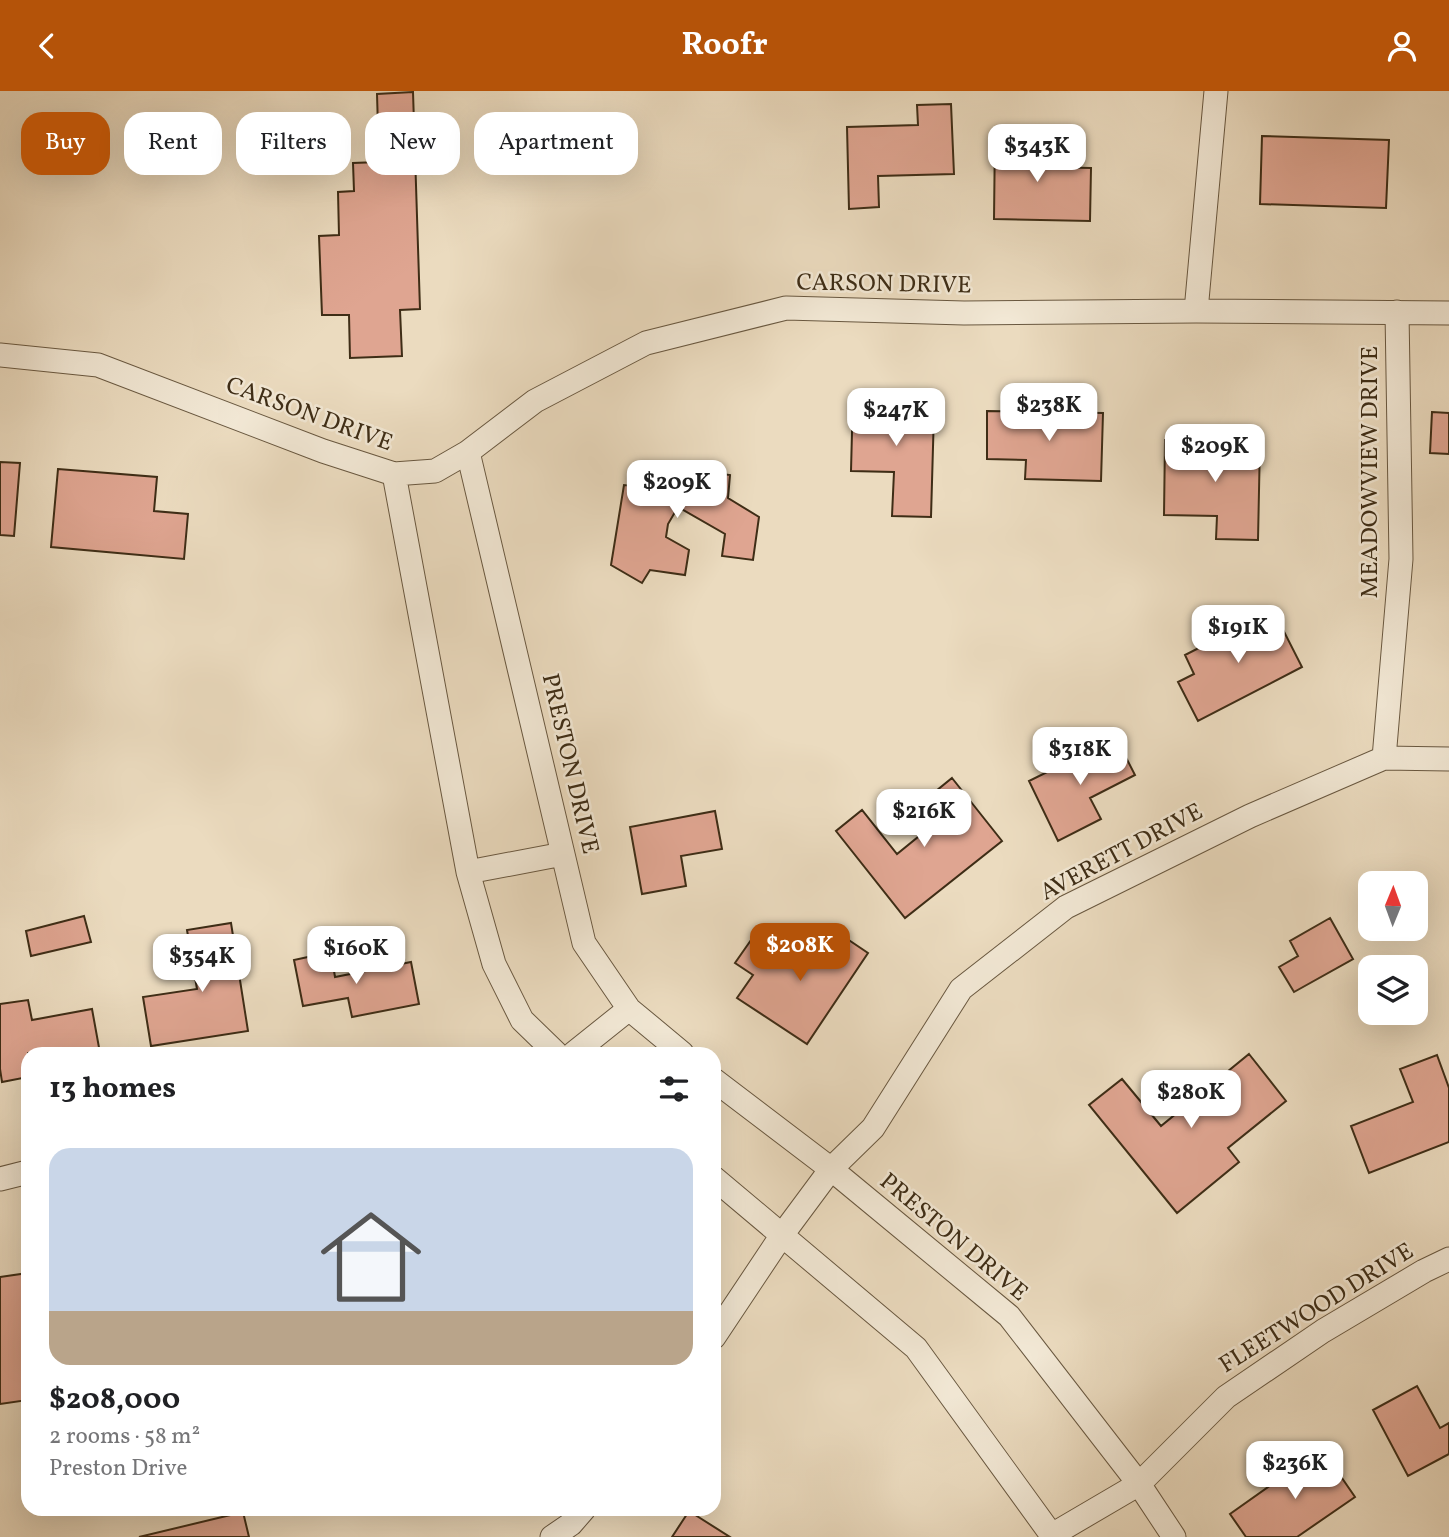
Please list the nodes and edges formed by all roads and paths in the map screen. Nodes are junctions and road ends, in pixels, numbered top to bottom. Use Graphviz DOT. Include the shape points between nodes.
graph roads {
  1 [pos="1216,91"];
  2 [pos="1196,311"];
  3 [pos="1397,312"];
  4 [pos="1449,313"];
  5 [pos="0,355"];
  6 [pos="468,452"];
  7 [pos="394,474"];
  8 [pos="1384,758"];
  9 [pos="1449,759"];
  10 [pos="564,854"];
  11 [pos="468,872"];
  12 [pos="629,1009"];
  13 [pos="550,1047"];
  14 [pos="582,1047"];
  15 [pos="675,1047"];
  16 [pos="721,1085"];
  17 [pos="831,1169"];
  18 [pos="21,1174"];
  19 [pos="0,1179"];
  20 [pos="721,1184"];
  21 [pos="782,1235"];
  22 [pos="1449,1259"];
  23 [pos="721,1326"];
  24 [pos="1139,1485"];
  25 [pos="578,1516"];
  26 [pos="1053,1536"];
  27 [pos="552,1537"];
  28 [pos="1174,1537"];
  1 -- 2 [label="street"];
  2 -- 3 [label="street, CARSON DRIVE"];
  2 -- 6 [label="street, CARSON DRIVE" via="964,313 786,308 646,343 535,401"];
  3 -- 4 [label="street, CARSON DRIVE"];
  3 -- 8 [label="street, MEADOWVIEW DRIVE" via="1401,559"];
  5 -- 7 [label="street, CARSON DRIVE" via="98,365"];
  6 -- 7 [label="street, CARSON DRIVE" via="435,471"];
  6 -- 10 [label="street, PRESTON DRIVE"];
  7 -- 11 [label="street"];
  8 -- 9 [label="street, AVERETT DRIVE"];
  8 -- 17 [label="street, AVERETT DRIVE" via="1250,815 1066,907 961,989 873,1128"];
  10 -- 11 [label="street"];
  10 -- 12 [label="street, PRESTON DRIVE" via="584,943"];
  11 -- 13 [label="street" via="494,964 522,1020"];
  12 -- 14 [label="street"];
  12 -- 15 [label="street, PRESTON DRIVE"];
  16 -- 17 [label="street, PRESTON DRIVE"];
  17 -- 21 [label="street, AVERETT DRIVE"];
  17 -- 24 [label="street, PRESTON DRIVE" via="1009,1316"];
  18 -- 19 [label="street"];
  20 -- 21 [label="street"];
  21 -- 23 [label="street, AVERETT DRIVE"];
  21 -- 26 [label="street" via="916,1348"];
  22 -- 24 [label="street, FLEETWOOD DRIVE" via="1323,1331 1226,1397"];
  24 -- 26 [label="street, FLEETWOOD DRIVE"];
  24 -- 28 [label="street, PRESTON DRIVE"];
  25 -- 27 [label="street"];
}
